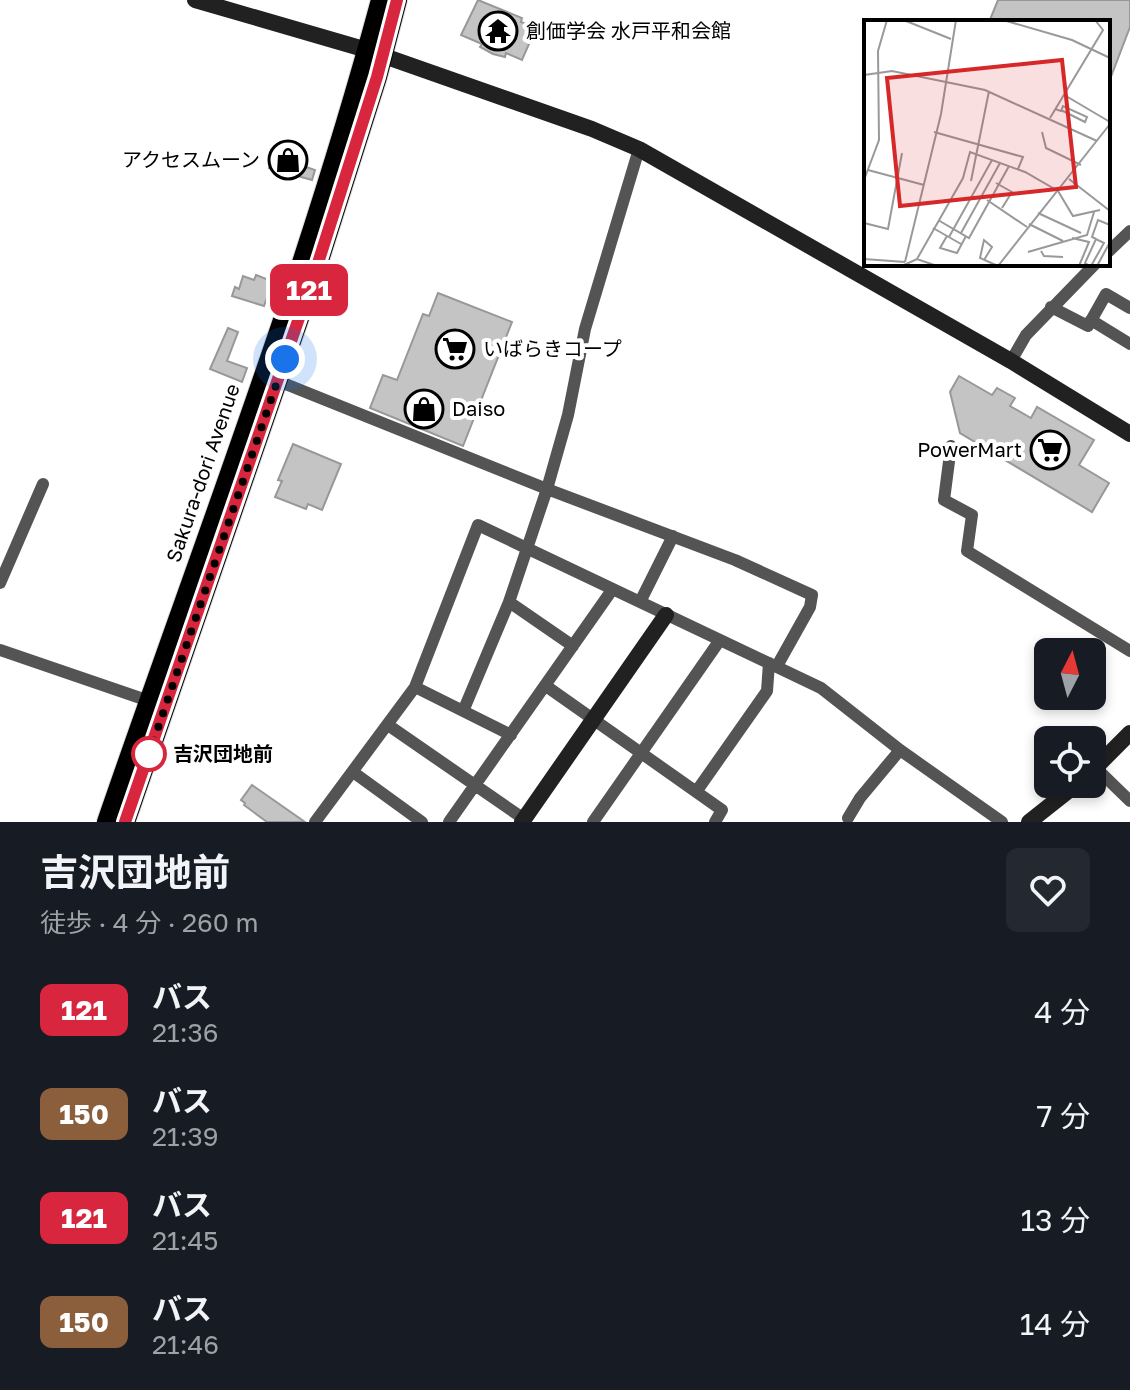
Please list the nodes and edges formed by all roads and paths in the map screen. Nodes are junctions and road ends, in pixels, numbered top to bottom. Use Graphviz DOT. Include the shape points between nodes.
graph roads {
  1 [pos="195,0"];
  2 [pos="381,0"];
  3 [pos="397,0"];
  4 [pos="375,52"];
  5 [pos="639,149"];
  6 [pos="1129,232"];
  7 [pos="1110,250"];
  8 [pos="1093,266"];
  9 [pos="1051,307"];
  10 [pos="1130,308"];
  11 [pos="1091,320"];
  12 [pos="1130,344"];
  13 [pos="1011,361"];
  14 [pos="270,378"];
  15 [pos="1130,434"];
  16 [pos="951,446"];
  17 [pos="43,484"];
  18 [pos="547,489"];
  19 [pos="673,536"];
  20 [pos="528,547"];
  21 [pos="0,583"];
  22 [pos="612,590"];
  23 [pos="509,602"];
  24 [pos="640,602"];
  25 [pos="666,615"];
  26 [pos="720,640"];
  27 [pos="573,646"];
  28 [pos="0,650"];
  29 [pos="1130,651"];
  30 [pos="773,665"];
  31 [pos="546,686"];
  32 [pos="415,687"];
  33 [pos="157,704"];
  34 [pos="464,709"];
  35 [pos="593,720"];
  36 [pos="388,725"];
  37 [pos="1130,733"];
  38 [pos="511,735"];
  39 [pos="900,750"];
  40 [pos="640,753"];
  41 [pos="1106,757"];
  42 [pos="353,772"];
  43 [pos="1106,780"];
  44 [pos="475,786"];
  45 [pos="696,792"];
  46 [pos="1059,798"];
  47 [pos="1130,801"];
  48 [pos="848,818"];
  49 [pos="524,821"];
  50 [pos="107,822"];
  51 [pos="125,822"];
  52 [pos="316,822"];
  53 [pos="422,822"];
  54 [pos="449,822"];
  55 [pos="593,822"];
  56 [pos="715,822"];
  57 [pos="1002,822"];
  58 [pos="1029,822"];
  1 -- 4 [label="street"];
  2 -- 4 [label="main road, Sakura-dori Avenue"];
  3 -- 4 [label="main road, Sakura-dori Avenue"];
  4 -- 5 [label="street"];
  4 -- 14 [label="main road, Sakura-dori Avenue" via="308,243"];
  5 -- 13 [label="street"];
  5 -- 18 [label="street" via="585,329"];
  6 -- 7 [label="street"];
  8 -- 9 [label="street"];
  9 -- 11 [label="street" via="1088,326"];
  9 -- 13 [label="street"];
  10 -- 11 [label="street" via="1106,294"];
  11 -- 12 [label="street"];
  13 -- 15 [label="street"];
  14 -- 18 [label="street"];
  14 -- 33 [label="main road, Sakura-dori Avenue"];
  16 -- 29 [label="street" via="944,500 972,515 967,551"];
  17 -- 21 [label="street"];
  18 -- 19 [label="street"];
  18 -- 20 [label="street"];
  19 -- 24 [label="street"];
  19 -- 30 [label="street" via="812,595 810,607"];
  20 -- 22 [label="street"];
  20 -- 23 [label="street"];
  20 -- 32 [label="street" via="478,525"];
  22 -- 24 [label="street"];
  22 -- 27 [label="street"];
  23 -- 27 [label="street"];
  23 -- 34 [label="street"];
  24 -- 25 [label="street"];
  25 -- 26 [label="street"];
  25 -- 35 [label="street"];
  26 -- 30 [label="street"];
  26 -- 40 [label="street"];
  27 -- 31 [label="street"];
  28 -- 33 [label="street"];
  30 -- 39 [label="street" via="821,688"];
  30 -- 45 [label="street" via="767,691"];
  31 -- 35 [label="street"];
  31 -- 38 [label="street"];
  32 -- 34 [label="street"];
  32 -- 36 [label="street"];
  33 -- 50 [label="main road, Sakura-dori Avenue"];
  33 -- 51 [label="main road, Sakura-dori Avenue"];
  34 -- 38 [label="street"];
  35 -- 40 [label="street"];
  35 -- 49 [label="street"];
  36 -- 42 [label="street"];
  36 -- 44 [label="street"];
  37 -- 41 [label="street"];
  38 -- 44 [label="street"];
  39 -- 48 [label="street"];
  39 -- 57 [label="street"];
  40 -- 45 [label="street"];
  40 -- 55 [label="street"];
  42 -- 52 [label="street"];
  42 -- 53 [label="street"];
  43 -- 47 [label="street"];
  44 -- 49 [label="street"];
  44 -- 54 [label="street"];
  45 -- 56 [label="street" via="722,810"];
  46 -- 58 [label="street"];
}
